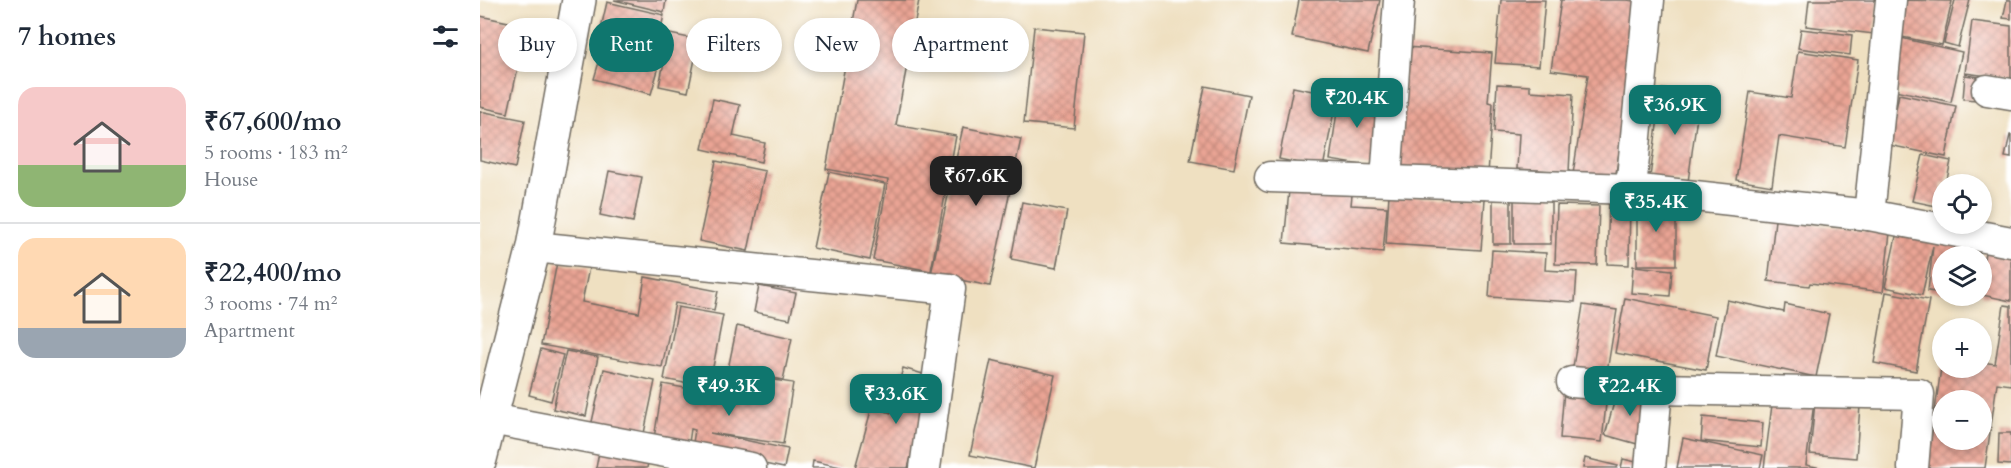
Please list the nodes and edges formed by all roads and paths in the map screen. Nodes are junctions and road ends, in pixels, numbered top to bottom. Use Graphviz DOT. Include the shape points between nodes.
graph roads {
  1 [pos="579,0"];
  2 [pos="1400,0"];
  3 [pos="1649,0"];
  4 [pos="1891,0"];
  5 [pos="1270,177"];
  6 [pos="1386,180"];
  7 [pos="1631,189"];
  8 [pos="1869,216"];
  9 [pos="2011,242"];
  10 [pos="534,247"];
  11 [pos="1572,382"];
  12 [pos="1657,389"];
  13 [pos="491,419"];
  14 [pos="480,459"];
  15 [pos="751,468"];
  16 [pos="925,468"];
  17 [pos="1650,468"];
  18 [pos="1913,468"];
  1 -- 10 [label="main road"];
  2 -- 6 [label="street"];
  3 -- 7 [label="street"];
  4 -- 8 [label="street"];
  5 -- 6 [label="street"];
  6 -- 7 [label="street"];
  7 -- 8 [label="street"];
  8 -- 9 [label="street"];
  10 -- 13 [label="main road"];
  10 -- 16 [label="street" via="950,289"];
  11 -- 12 [label="street"];
  12 -- 17 [label="street"];
  12 -- 18 [label="street" via="1919,394"];
  13 -- 14 [label="main road"];
  13 -- 15 [label="street"];
}
